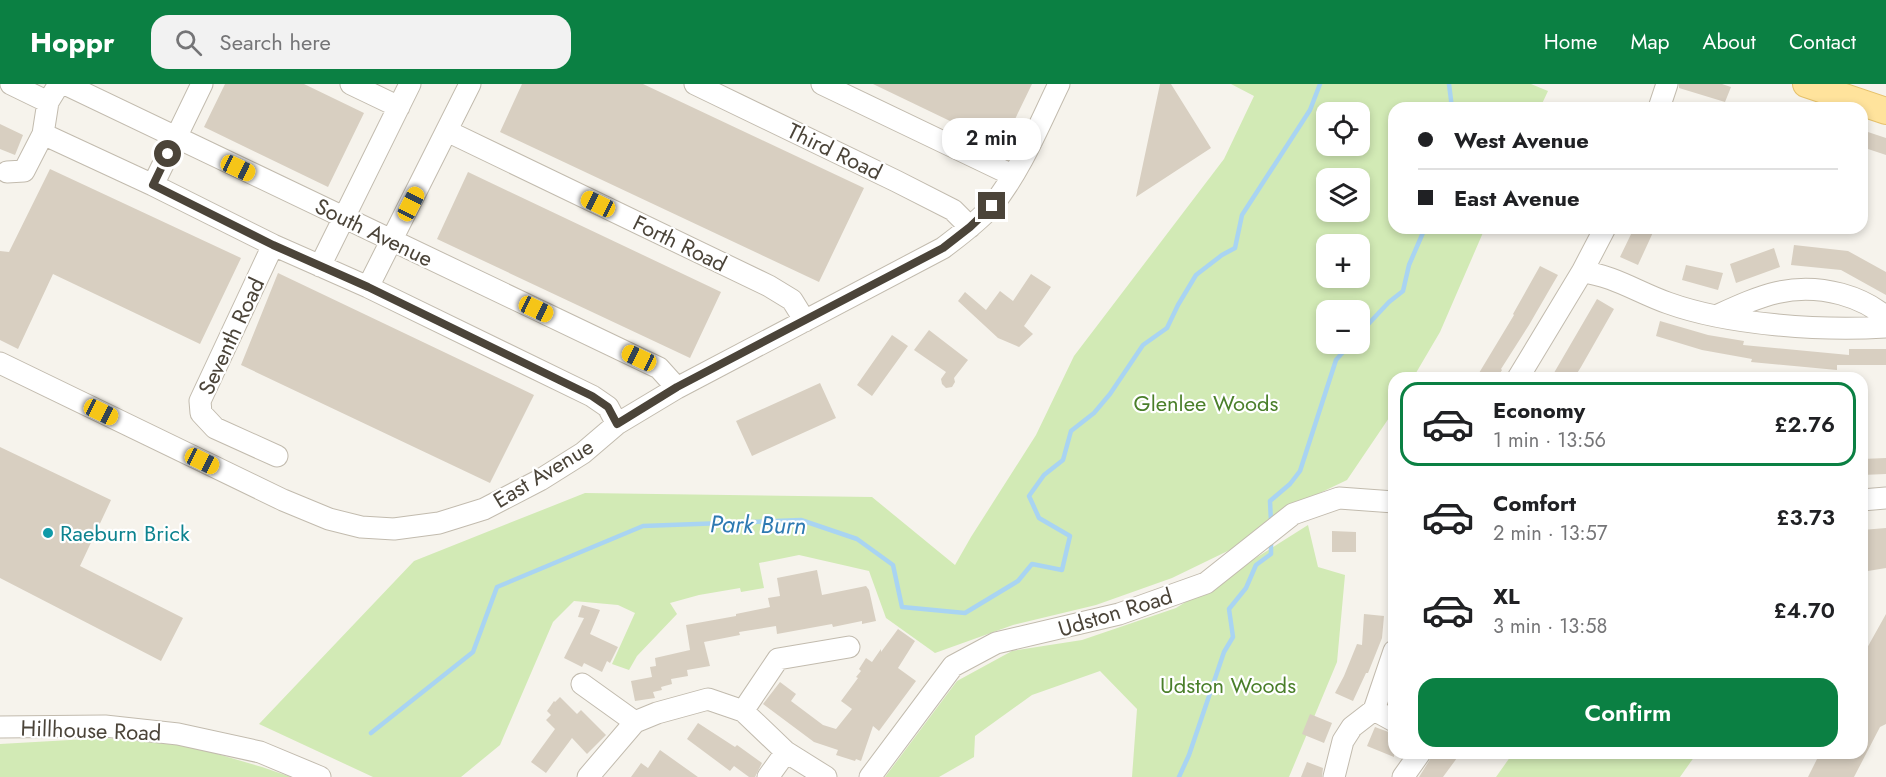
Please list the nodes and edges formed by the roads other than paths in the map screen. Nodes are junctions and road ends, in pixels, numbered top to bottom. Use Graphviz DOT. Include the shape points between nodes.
graph roads {
  1 [pos="10,84"];
  2 [pos="65,84"];
  3 [pos="202,84"];
  4 [pos="351,84"];
  5 [pos="410,84"];
  6 [pos="470,84"];
  7 [pos="695,84"];
  8 [pos="822,84"];
  9 [pos="1059,84"];
  10 [pos="1667,84"];
  11 [pos="1806,84"];
  12 [pos="54,93"];
  13 [pos="1661,102"];
  14 [pos="1859,102"];
  15 [pos="1868,105"];
  16 [pos="399,107"];
  17 [pos="1886,111"];
  18 [pos="447,131"];
  19 [pos="43,134"];
  20 [pos="176,138"];
  21 [pos="7,172"];
  22 [pos="1012,175"];
  23 [pos="153,185"];
  24 [pos="343,217"];
  25 [pos="970,227"];
  26 [pos="1602,234"];
  27 [pos="392,241"];
  28 [pos="273,245"];
  29 [pos="320,266"];
  30 [pos="1582,272"];
  31 [pos="368,287"];
  32 [pos="1716,316"];
  33 [pos="1886,317"];
  34 [pos="805,321"];
  35 [pos="1886,327"];
  36 [pos="0,363"];
  37 [pos="1522,372"];
  38 [pos="677,387"];
  39 [pos="617,424"];
  40 [pos="277,456"];
  41 [pos="1886,498"];
  42 [pos="1868,500"];
  43 [pos="1388,502"];
  44 [pos="849,647"];
  45 [pos="1388,669"];
  46 [pos="582,684"];
  47 [pos="1374,710"];
  48 [pos="743,711"];
  49 [pos="1388,718"];
  50 [pos="635,722"];
  51 [pos="0,727"];
  52 [pos="786,752"];
  53 [pos="1416,759"];
  54 [pos="320,777"];
  55 [pos="588,777"];
  56 [pos="768,777"];
  57 [pos="826,777"];
  58 [pos="870,777"];
  59 [pos="1334,777"];
  60 [pos="1403,777"];
  1 -- 12 [label="street"];
  2 -- 20 [label="street, South Avenue"];
  3 -- 20 [label="street"];
  4 -- 16 [label="street"];
  5 -- 16 [label="street"];
  6 -- 18 [label="street"];
  7 -- 25 [label="street, Third Road" via="953,210"];
  8 -- 22 [label="street"];
  9 -- 22 [label="street, East Avenue"];
  10 -- 13 [label="street"];
  11 -- 14 [label="main road"];
  12 -- 19 [label="street"];
  15 -- 17 [label="main road"];
  16 -- 24 [label="street"];
  18 -- 27 [label="street"];
  18 -- 34 [label="street, Forth Road" via="769,286 792,300"];
  19 -- 21 [label="street" via="24,171"];
  19 -- 23 [label="street"];
  20 -- 23 [label="street"];
  20 -- 24 [label="street, South Avenue"];
  22 -- 25 [label="street, East Avenue" via="992,206"];
  23 -- 28 [label="street"];
  24 -- 27 [label="street, South Avenue"];
  24 -- 29 [label="street"];
  25 -- 34 [label="street, East Avenue" via="943,248"];
  26 -- 30 [label="street"];
  27 -- 31 [label="street"];
  27 -- 38 [label="street, South Avenue" via="660,368"];
  28 -- 29 [label="street"];
  28 -- 40 [label="street, Seventh Road" via="200,401 201,413 215,428"];
  29 -- 31 [label="street"];
  30 -- 32 [label="street" via="1599,273 1669,304"];
  30 -- 37 [label="street"];
  31 -- 39 [label="street" via="592,396 608,407"];
  32 -- 33 [label="street" via="1753,299 1796,288 1822,289 1862,299"];
  32 -- 35 [label="street" via="1848,329"];
  34 -- 38 [label="street, East Avenue"];
  36 -- 39 [label="street, East Avenue" via="283,500 361,527 394,529 439,523 484,509 566,464"];
  38 -- 39 [label="street, East Avenue"];
  41 -- 42 [label="street"];
  43 -- 58 [label="street, Udston Road" via="1339,498 1293,514 1206,583 1119,614 996,643 962,661 953,666"];
  44 -- 48 [label="street" via="778,659"];
  45 -- 47 [label="street"];
  46 -- 50 [label="street"];
  47 -- 49 [label="street"];
  47 -- 59 [label="street" via="1352,727 1343,741"];
  48 -- 50 [label="street" via="708,699"];
  48 -- 52 [label="street"];
  50 -- 55 [label="street"];
  51 -- 54 [label="street, Hillhouse Road" via="105,726 178,734 260,752"];
  52 -- 56 [label="street"];
  52 -- 57 [label="street"];
  53 -- 60 [label="street"];
}
